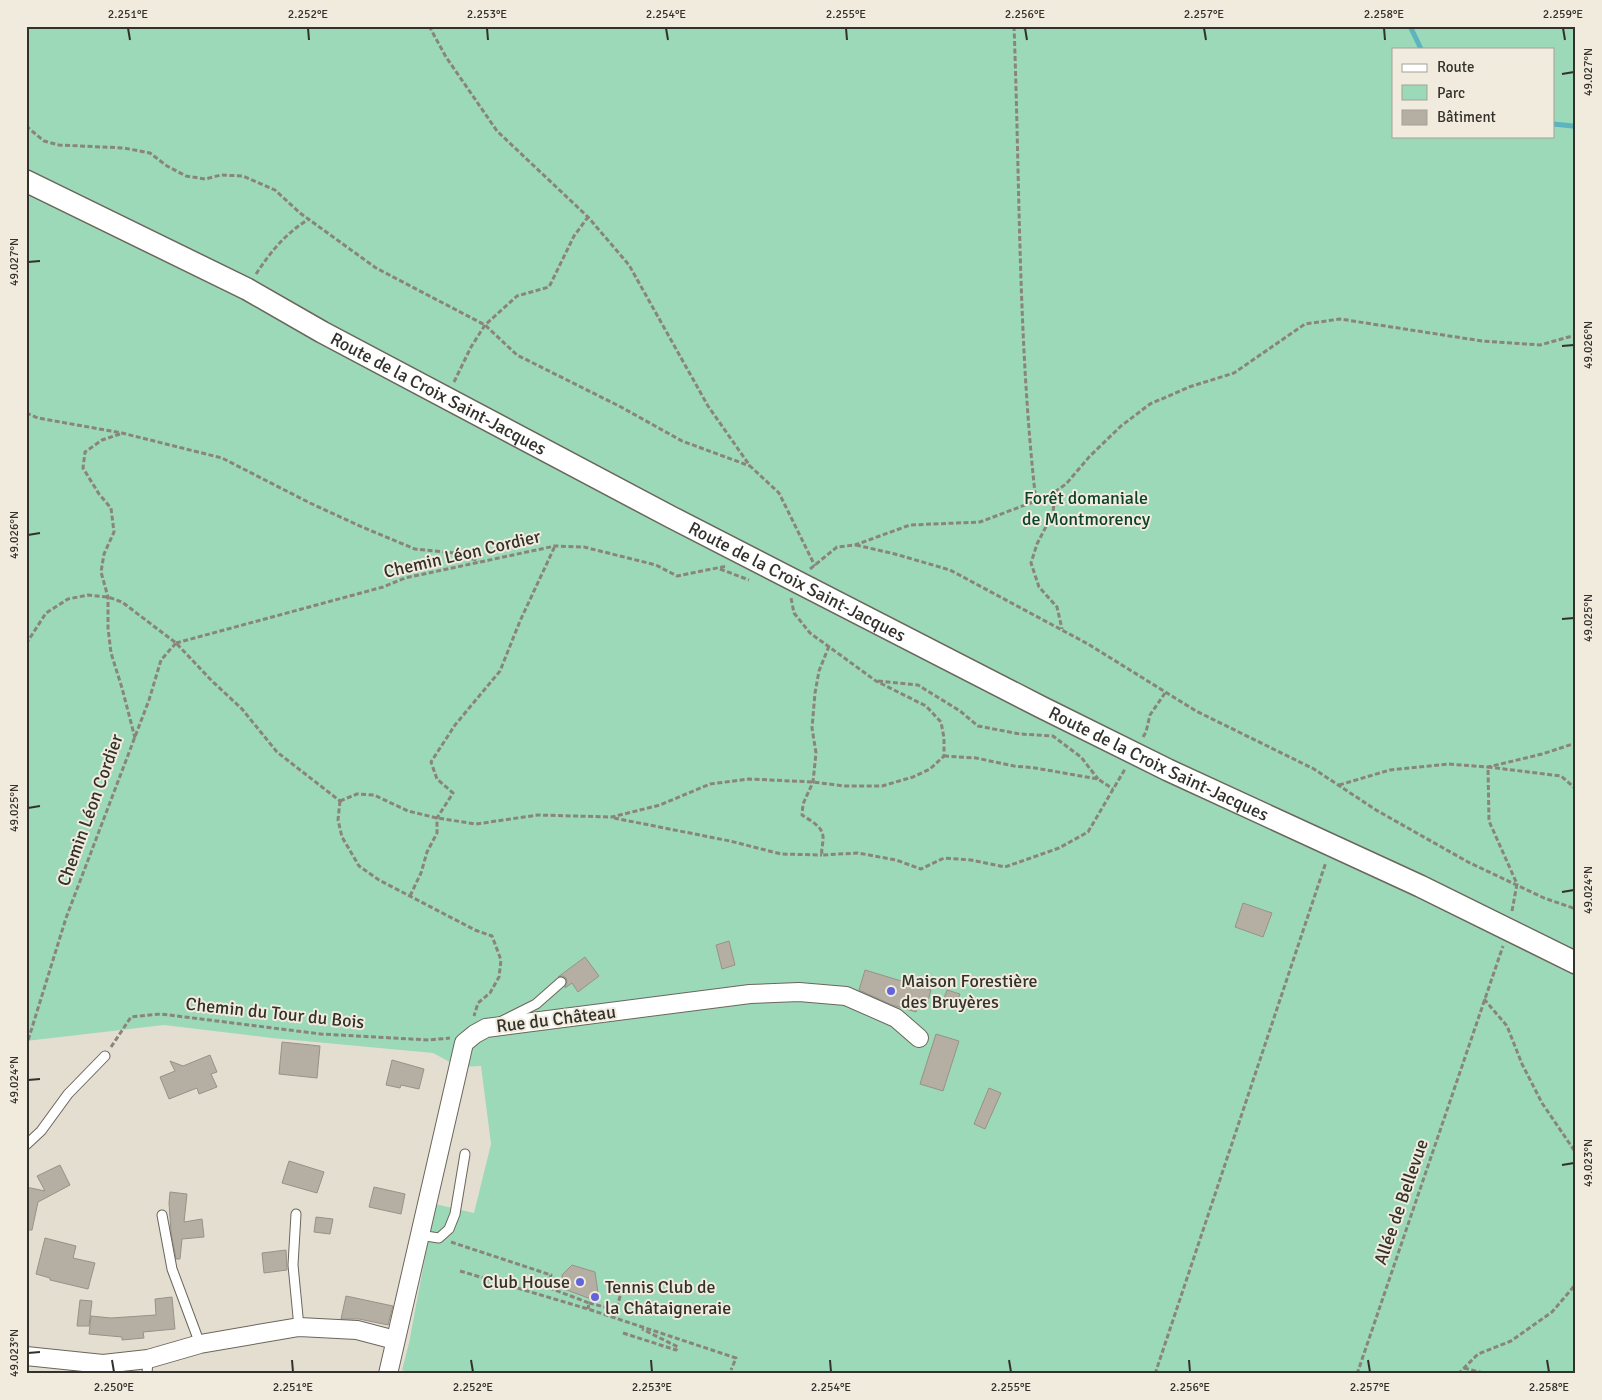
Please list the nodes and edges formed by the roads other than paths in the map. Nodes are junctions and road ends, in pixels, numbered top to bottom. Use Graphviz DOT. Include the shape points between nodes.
graph roads {
  1 [pos="26,181"];
  2 [pos="1576,963"];
  3 [pos="561,982"];
  4 [pos="480,1024"];
  5 [pos="919,1038"];
  6 [pos="105,1056"];
  7 [pos="26,1145"];
  8 [pos="465,1154"];
  9 [pos="296,1214"];
  10 [pos="162,1215"];
  11 [pos="419,1235"];
  12 [pos="299,1327"];
  13 [pos="395,1340"];
  14 [pos="200,1344"];
  15 [pos="26,1356"];
  16 [pos="148,1366"];
  17 [pos="388,1374"];
  1 -- 2 [label="street, Route de la Croix Saint-Jacques" via="247,289 671,517 1134,753 1420,886"];
  3 -- 4 [label="lane" via="536,1004"];
  4 -- 5 [label="street, Rue du Château" via="750,994 799,992 846,996 896,1018"];
  4 -- 11 [label="street, Rue du Château" via="475,1034 464,1043"];
  6 -- 7 [label="lane"];
  8 -- 11 [label="lane" via="455,1214 449,1229 439,1238"];
  9 -- 12 [label="lane" via="293,1266"];
  10 -- 14 [label="lane" via="172,1269"];
  11 -- 13 [label="street, Rue du Château"];
  12 -- 13 [label="street" via="357,1330"];
  12 -- 14 [label="street"];
  13 -- 17 [label="street, Rue du Château"];
  14 -- 16 [label="street"];
  15 -- 16 [label="street"];
}
